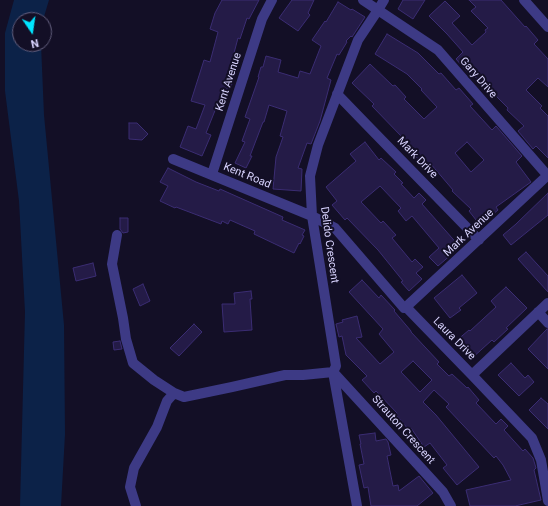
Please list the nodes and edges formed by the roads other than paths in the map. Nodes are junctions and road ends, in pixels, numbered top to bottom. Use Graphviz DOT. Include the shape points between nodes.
graph roads {
  1 [pos="272,0"];
  2 [pos="363,0"];
  3 [pos="384,0"];
  4 [pos="526,1"];
  5 [pos="378,10"];
  6 [pos="548,27"];
  7 [pos="336,94"];
  8 [pos="173,159"];
  9 [pos="212,174"];
  10 [pos="548,175"];
  11 [pos="312,216"];
  12 [pos="117,235"];
  13 [pos="479,240"];
  14 [pos="548,303"];
  15 [pos="406,307"];
  16 [pos="538,312"];
  17 [pos="548,323"];
  18 [pos="333,372"];
  19 [pos="472,375"];
  20 [pos="174,393"];
  21 [pos="548,501"];
  22 [pos="136,506"];
  23 [pos="357,506"];
  24 [pos="451,506"];
  1 -- 9 [label="street, Kent Avenue" via="262,19"];
  2 -- 5 [label="street"];
  3 -- 5 [label="street, Delido Crescent"];
  4 -- 6 [label="street"];
  5 -- 7 [label="street, Delido Crescent" via="358,40"];
  5 -- 10 [label="street, Gary Drive" via="438,50"];
  7 -- 11 [label="street, Delido Crescent" via="310,176"];
  7 -- 13 [label="street, Mark Drive"];
  8 -- 9 [label="street, Kent Road"];
  9 -- 11 [label="street, Kent Road"];
  10 -- 13 [label="street, Mark Avenue"];
  11 -- 15 [label="street, Laura Drive" via="335,228 404,308"];
  11 -- 18 [label="street, Delido Crescent" via="336,366"];
  12 -- 20 [label="street" via="112,264 133,363"];
  13 -- 15 [label="street, Mark Avenue"];
  14 -- 16 [label="street"];
  15 -- 19 [label="street, Laura Drive"];
  16 -- 17 [label="street"];
  16 -- 19 [label="street"];
  18 -- 20 [label="street" via="285,375 184,397"];
  18 -- 23 [label="street, Delido Crescent"];
  18 -- 24 [label="street, Strauton Crescent" via="443,492"];
  19 -- 21 [label="street, Laura Drive" via="532,438 541,460"];
  20 -- 22 [label="street" via="167,401 157,427 134,468 130,487"];
}
